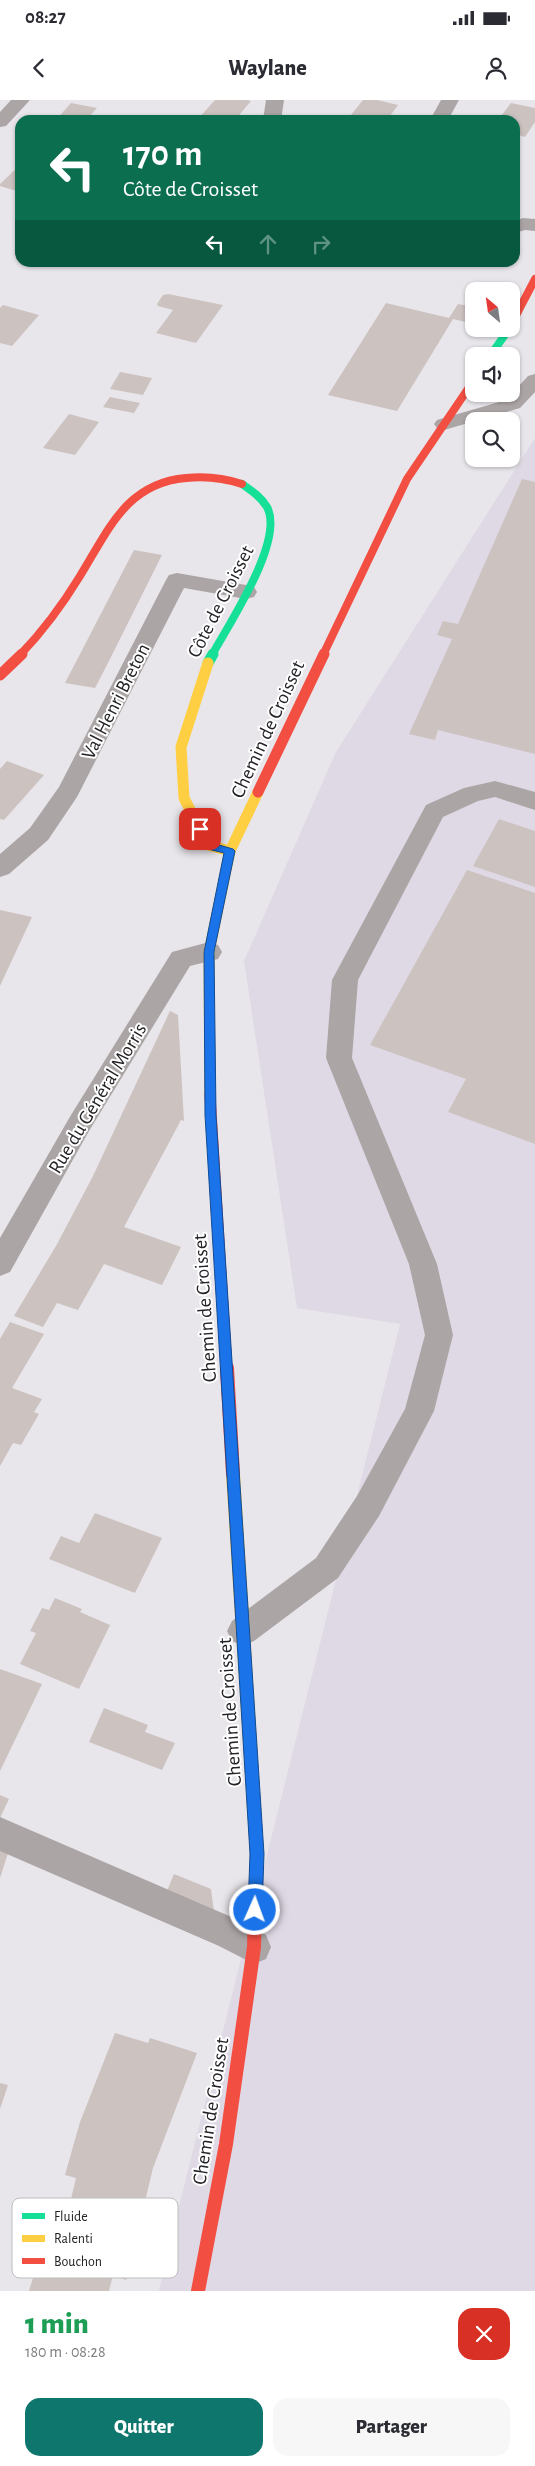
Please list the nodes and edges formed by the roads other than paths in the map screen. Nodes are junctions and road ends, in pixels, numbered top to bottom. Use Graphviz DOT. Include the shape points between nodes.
graph roads {
  1 [pos="21,100"];
  2 [pos="275,100"];
  3 [pos="450,100"];
  4 [pos="272,115"];
  5 [pos="441,115"];
  6 [pos="0,122"];
  7 [pos="535,224"];
  8 [pos="520,225"];
  9 [pos="535,279"];
  10 [pos="520,308"];
  11 [pos="535,380"];
  12 [pos="465,393"];
  13 [pos="444,424"];
  14 [pos="246,592"];
  15 [pos="0,675"];
  16 [pos="535,801"];
  17 [pos="230,851"];
  18 [pos="0,868"];
  19 [pos="209,952"];
  20 [pos="0,1264"];
  21 [pos="243,1631"];
  22 [pos="0,1834"];
  23 [pos="254,1947"];
  24 [pos="198,2291"];
  1 -- 6 [label="street"];
  2 -- 4 [label="street"];
  3 -- 5 [label="street"];
  7 -- 8 [label="street"];
  9 -- 10 [label="street"];
  11 -- 13 [label="street" via="513,404"];
  12 -- 13 [label="street, Chemin de Croisset"];
  13 -- 17 [label="street, Chemin de Croisset" via="407,479"];
  14 -- 15 [label="street, Côte de Croisset" via="269,548 272,529 268,508 248,487 226,479 178,476 158,481 139,491 122,506 81,575 17,662"];
  14 -- 17 [label="street, Côte de Croisset" via="207,665 181,747 184,798 208,845"];
  14 -- 18 [label="street, Val Henri Breton" via="177,580 69,791 39,834"];
  16 -- 21 [label="street" via="495,789 472,794 434,811 345,980 339,1058 423,1264 439,1335 419,1411 363,1514 327,1568"];
  17 -- 19 [label="street, Chemin de Croisset"];
  19 -- 20 [label="street, Rue du Général Morris" via="181,958 80,1123"];
  19 -- 21 [label="street, Chemin de Croisset" via="210,1115"];
  21 -- 23 [label="street, Chemin de Croisset" via="257,1854"];
  22 -- 23 [label="street" via="231,1934"];
  23 -- 24 [label="street, Chemin de Croisset" via="226,2144"];
}
